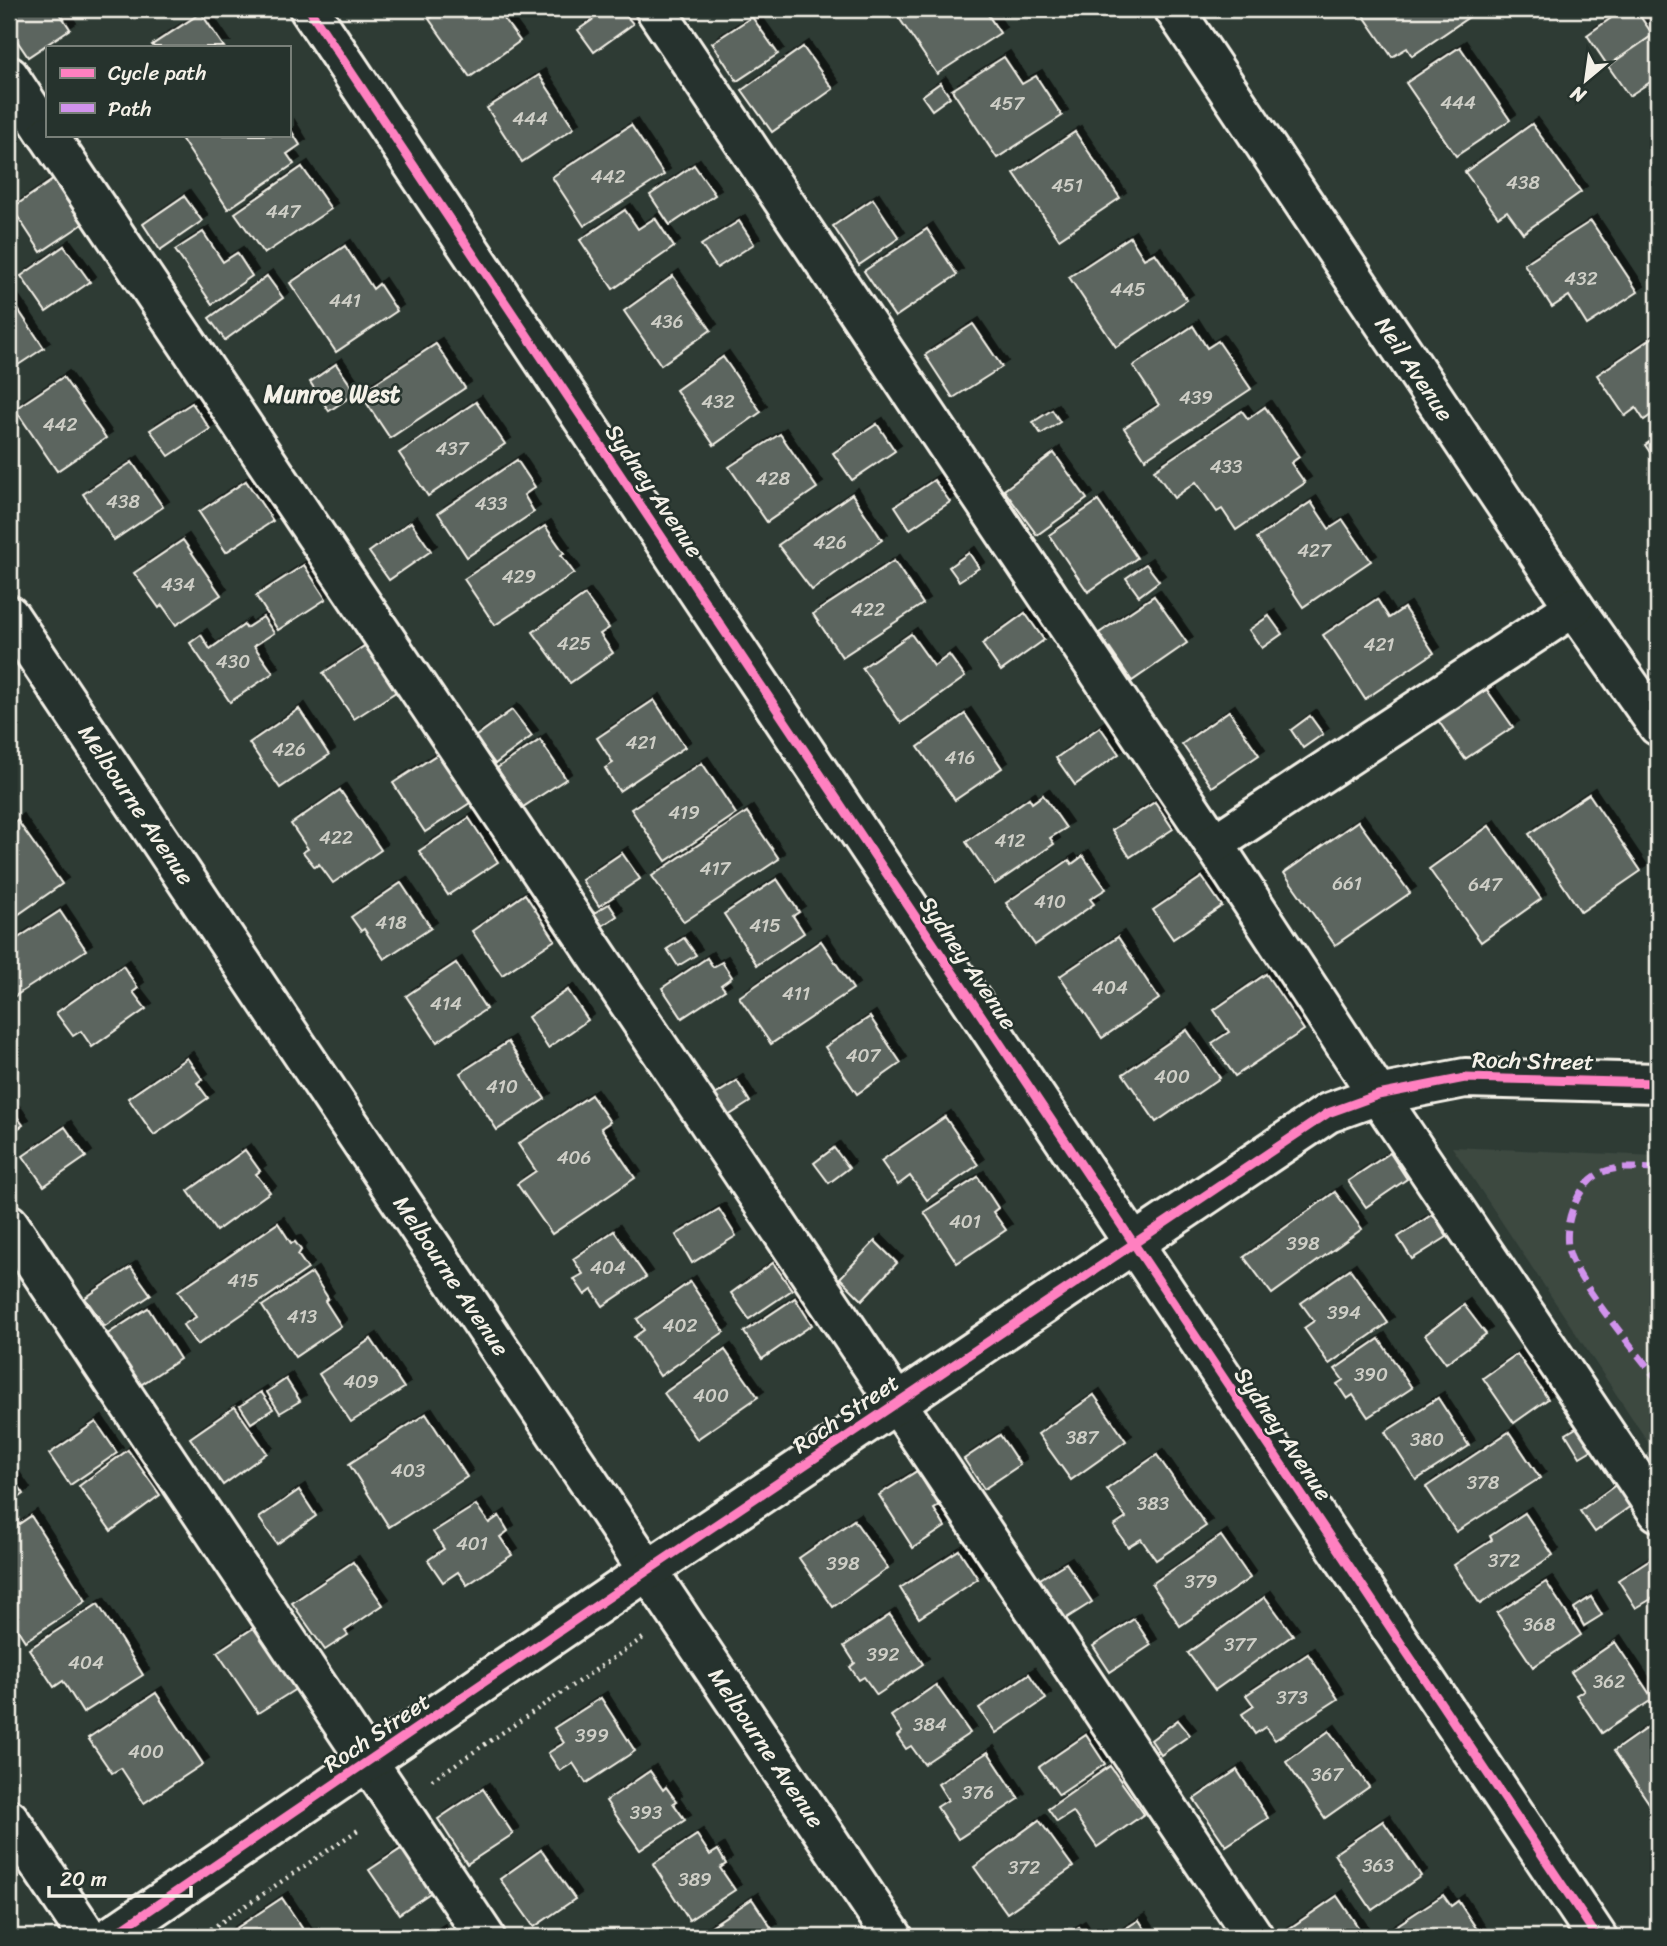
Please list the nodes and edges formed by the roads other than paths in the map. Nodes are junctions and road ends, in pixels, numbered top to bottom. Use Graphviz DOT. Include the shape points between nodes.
graph roads {
  1 [pos="309,9"];
  2 [pos="655,9"];
  3 [pos="1174,9"];
  4 [pos="9,76"];
  5 [pos="46,131"];
  6 [pos="49,136"];
  7 [pos="1574,607"];
  8 [pos="9,615"];
  9 [pos="1658,726"];
  10 [pos="1214,844"];
  11 [pos="1658,1083"];
  12 [pos="1378,1095"];
  13 [pos="9,1224"];
  14 [pos="1133,1245"];
  15 [pos="896,1404"];
  16 [pos="1658,1512"];
  17 [pos="648,1571"];
  18 [pos="369,1763"];
  19 [pos="9,1819"];
  20 [pos="88,1937"];
  21 [pos="110,1937"];
  22 [pos="485,1937"];
  23 [pos="893,1937"];
  24 [pos="1254,1937"];
  25 [pos="1597,1937"];
  1 -- 14 [label="street, Sydney Avenue"];
  2 -- 10 [label="street"];
  3 -- 7 [label="street, Neil Avenue"];
  4 -- 5 [label="street"];
  6 -- 15 [label="street"];
  7 -- 9 [label="street, Neil Avenue"];
  7 -- 10 [label="street"];
  8 -- 17 [label="street, Melbourne Avenue"];
  10 -- 12 [label="street"];
  11 -- 12 [label="street, Roch Street" via="1465,1078"];
  12 -- 14 [label="street, Roch Street" via="1328,1113"];
  12 -- 16 [label="street"];
  13 -- 18 [label="street"];
  14 -- 15 [label="street, Roch Street"];
  14 -- 25 [label="street, Sydney Avenue"];
  15 -- 17 [label="street, Roch Street"];
  15 -- 24 [label="street"];
  17 -- 18 [label="street, Roch Street"];
  17 -- 23 [label="street, Melbourne Avenue"];
  18 -- 21 [label="street, Roch Street"];
  18 -- 22 [label="street"];
  19 -- 20 [label="street"];
}
